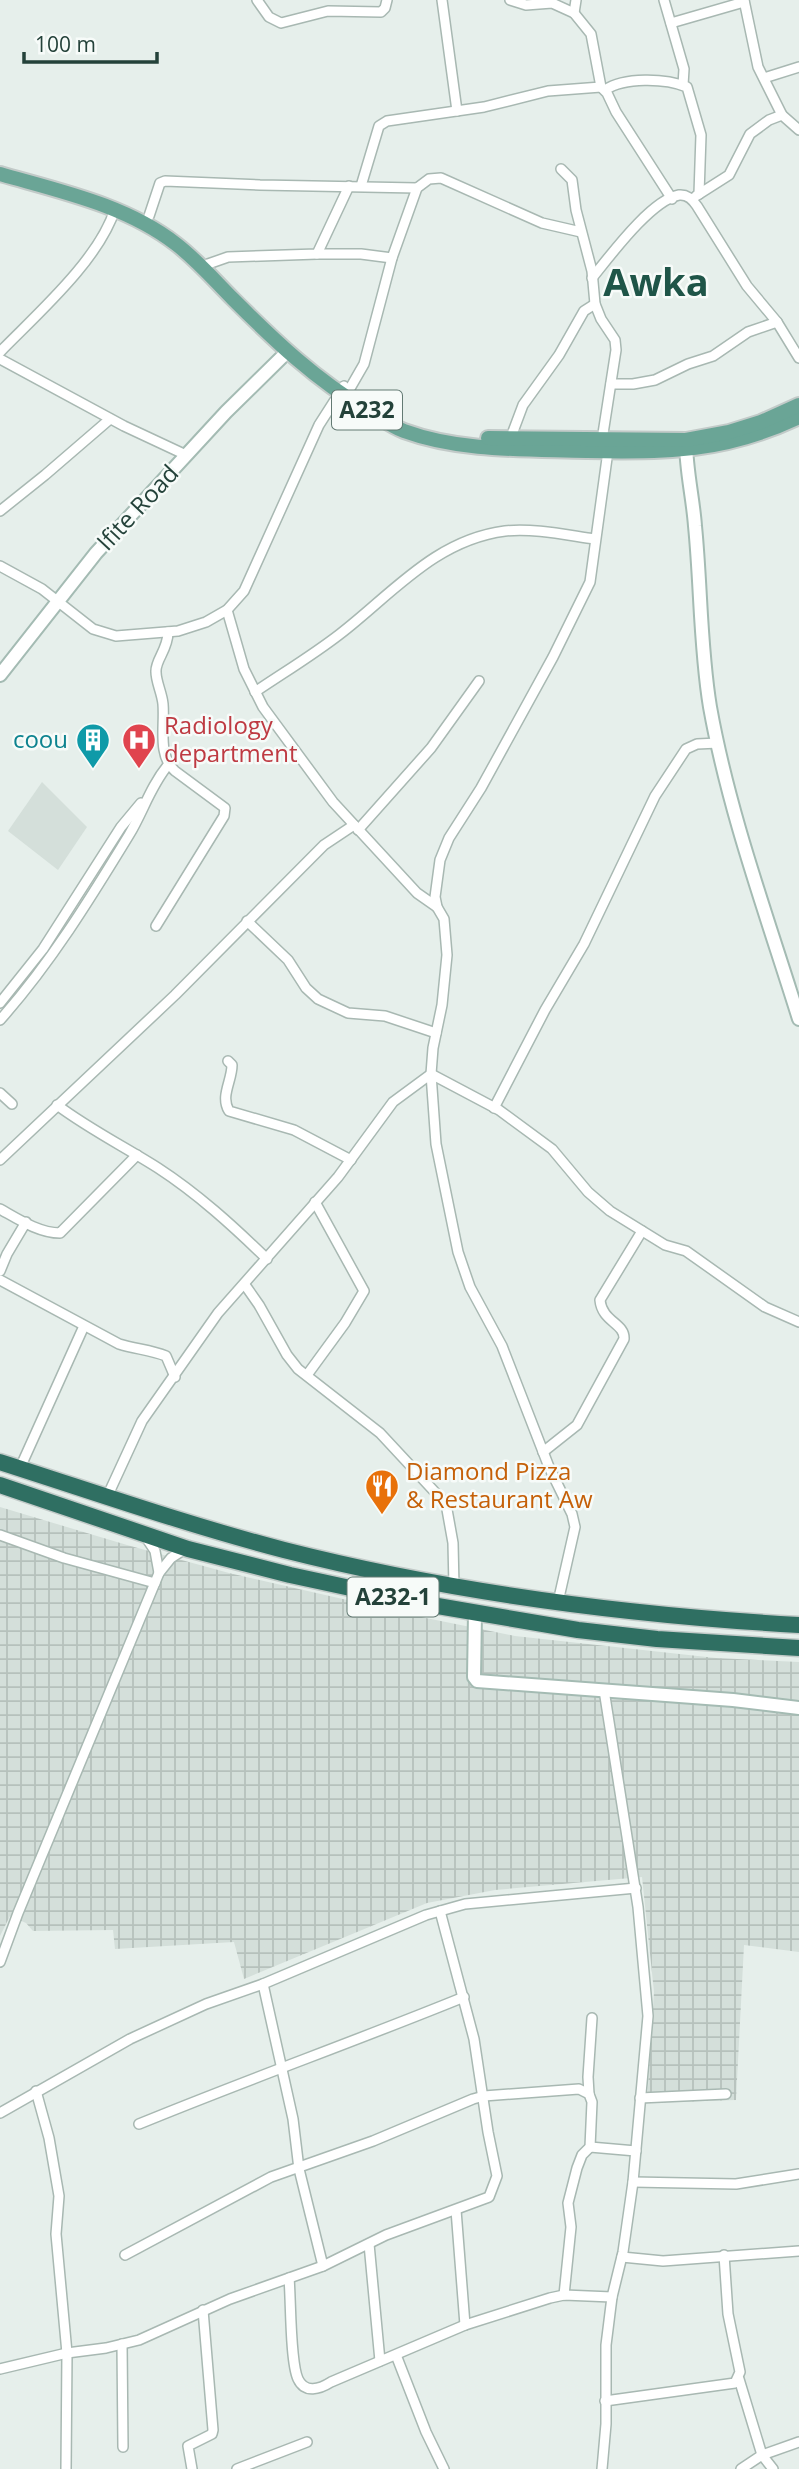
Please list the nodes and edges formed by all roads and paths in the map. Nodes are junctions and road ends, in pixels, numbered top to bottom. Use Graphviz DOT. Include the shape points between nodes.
graph roads {
  1 [pos="257,0"];
  2 [pos="387,0"];
  3 [pos="442,0"];
  4 [pos="509,0"];
  5 [pos="576,0"];
  6 [pos="664,0"];
  7 [pos="744,1"];
  8 [pos="574,13"];
  9 [pos="671,23"];
  10 [pos="799,67"];
  11 [pos="764,78"];
  12 [pos="684,85"];
  13 [pos="603,88"];
  14 [pos="457,111"];
  15 [pos="782,115"];
  16 [pos="799,130"];
  17 [pos="0,166"];
  18 [pos="561,169"];
  19 [pos="0,174"];
  20 [pos="349,186"];
  21 [pos="361,186"];
  22 [pos="417,188"];
  23 [pos="695,196"];
  24 [pos="672,198"];
  25 [pos="115,209"];
  26 [pos="149,216"];
  27 [pos="581,232"];
  28 [pos="317,254"];
  29 [pos="392,258"];
  30 [pos="208,264"];
  31 [pos="592,278"];
  32 [pos="595,304"];
  33 [pos="776,322"];
  34 [pos="0,352"];
  35 [pos="287,352"];
  36 [pos="799,358"];
  37 [pos="0,359"];
  38 [pos="611,384"];
  39 [pos="344,392"];
  40 [pos="799,405"];
  41 [pos="799,417"];
  42 [pos="110,419"];
  43 [pos="511,438"];
  44 [pos="686,445"];
  45 [pos="605,446"];
  46 [pos="186,455"];
  47 [pos="0,511"];
  48 [pos="595,539"];
  49 [pos="0,566"];
  50 [pos="57,602"];
  51 [pos="227,610"];
  52 [pos="168,632"];
  53 [pos="0,675"];
  54 [pos="479,681"];
  55 [pos="255,692"];
  56 [pos="718,743"];
  57 [pos="168,765"];
  58 [pos="147,796"];
  59 [pos="356,827"];
  60 [pos="437,907"];
  61 [pos="247,921"];
  62 [pos="156,926"];
  63 [pos="0,1003"];
  64 [pos="798,1010"];
  65 [pos="0,1020"];
  66 [pos="436,1033"];
  67 [pos="228,1061"];
  68 [pos="431,1074"];
  69 [pos="0,1093"];
  70 [pos="12,1104"];
  71 [pos="57,1105"];
  72 [pos="494,1108"];
  73 [pos="137,1155"];
  74 [pos="0,1160"];
  75 [pos="351,1160"];
  76 [pos="315,1202"];
  77 [pos="0,1209"];
  78 [pos="26,1222"];
  79 [pos="642,1231"];
  80 [pos="267,1259"];
  81 [pos="0,1271"];
  82 [pos="0,1280"];
  83 [pos="245,1285"];
  84 [pos="799,1322"];
  85 [pos="84,1326"];
  86 [pos="307,1375"];
  87 [pos="175,1377"];
  88 [pos="543,1452"];
  89 [pos="0,1462"];
  90 [pos="20,1468"];
  91 [pos="0,1485"];
  92 [pos="107,1497"];
  93 [pos="0,1535"];
  94 [pos="144,1535"];
  95 [pos="186,1549"];
  96 [pos="157,1578"];
  97 [pos="454,1587"];
  98 [pos="558,1602"];
  99 [pos="475,1613"];
  100 [pos="799,1625"];
  101 [pos="799,1648"];
  102 [pos="604,1690"];
  103 [pos="799,1708"];
  104 [pos="636,1888"];
  105 [pos="440,1911"];
  106 [pos="0,1962"];
  107 [pos="263,1984"];
  108 [pos="464,1997"];
  109 [pos="592,2018"];
  110 [pos="281,2070"];
  111 [pos="36,2091"];
  112 [pos="589,2094"];
  113 [pos="726,2094"];
  114 [pos="484,2095"];
  115 [pos="640,2098"];
  116 [pos="0,2113"];
  117 [pos="139,2124"];
  118 [pos="590,2147"];
  119 [pos="636,2151"];
  120 [pos="299,2169"];
  121 [pos="799,2174"];
  122 [pos="633,2182"];
  123 [pos="456,2210"];
  124 [pos="369,2244"];
  125 [pos="799,2251"];
  126 [pos="125,2255"];
  127 [pos="724,2255"];
  128 [pos="622,2257"];
  129 [pos="323,2266"];
  130 [pos="289,2278"];
  131 [pos="564,2295"];
  132 [pos="612,2297"];
  133 [pos="203,2310"];
  134 [pos="465,2325"];
  135 [pos="122,2344"];
  136 [pos="67,2353"];
  137 [pos="396,2356"];
  138 [pos="380,2361"];
  139 [pos="0,2369"];
  140 [pos="738,2379"];
  141 [pos="605,2400"];
  142 [pos="307,2442"];
  143 [pos="799,2442"];
  144 [pos="123,2447"];
  145 [pos="762,2455"];
  146 [pos="66,2469"];
  147 [pos="192,2469"];
  148 [pos="237,2469"];
  149 [pos="444,2469"];
  150 [pos="602,2469"];
  151 [pos="741,2469"];
  152 [pos="772,2469"];
  1 -- 2 [label="street" via="281,23 328,10 381,12"];
  3 -- 14 [label="street"];
  4 -- 8 [label="street" via="526,5 552,3"];
  5 -- 8 [label="street"];
  6 -- 9 [label="street"];
  7 -- 9 [label="street"];
  7 -- 11 [label="street"];
  8 -- 13 [label="street" via="592,34"];
  9 -- 12 [label="street"];
  10 -- 11 [label="street"];
  11 -- 15 [label="street"];
  12 -- 13 [label="street" via="635,80"];
  12 -- 23 [label="street" via="701,135"];
  13 -- 14 [label="street" via="548,92"];
  13 -- 24 [label="street"];
  14 -- 21 [label="street" via="379,126"];
  15 -- 16 [label="street"];
  15 -- 23 [label="street" via="750,134 729,175"];
  17 -- 26 [label="main road, A232"];
  18 -- 27 [label="street" via="572,180"];
  19 -- 25 [label="main road, A232"];
  20 -- 21 [label="street"];
  20 -- 26 [label="street" via="165,181 160,183"];
  20 -- 28 [label="street"];
  21 -- 22 [label="street"];
  22 -- 27 [label="street" via="429,179 441,178 542,223"];
  22 -- 29 [label="street"];
  23 -- 24 [label="street"];
  23 -- 33 [label="street" via="747,286"];
  24 -- 31 [label="street" via="652,211"];
  25 -- 34 [label="street" via="97,246"];
  25 -- 35 [label="main road, A232" via="176,244"];
  26 -- 30 [label="main road, A232" via="180,236"];
  27 -- 31 [label="street"];
  28 -- 29 [label="street"];
  28 -- 30 [label="street" via="228,257"];
  29 -- 39 [label="street" via="364,364"];
  30 -- 39 [label="main road, A232"];
  31 -- 32 [label="street"];
  32 -- 38 [label="street" via="617,350"];
  32 -- 43 [label="street" via="584,311 523,405"];
  33 -- 36 [label="street"];
  33 -- 38 [label="street" via="655,380"];
  35 -- 39 [label="main road, A232"];
  35 -- 46 [label="street, Ifite Road"];
  37 -- 42 [label="street"];
  38 -- 45 [label="street"];
  39 -- 43 [label="main road, A232" via="421,428"];
  39 -- 45 [label="main road, A232" via="401,430 451,444"];
  39 -- 51 [label="street" via="319,425 253,575"];
  40 -- 44 [label="main road, A232"];
  41 -- 44 [label="main road, A232" via="726,445"];
  42 -- 46 [label="street"];
  42 -- 47 [label="street"];
  43 -- 45 [label="main road, A232"];
  44 -- 45 [label="main road, A232"];
  44 -- 56 [label="street" via="703,663"];
  45 -- 48 [label="street"];
  46 -- 50 [label="street, Ifite Road"];
  48 -- 55 [label="street" via="505,531 465,541 437,554 340,634"];
  48 -- 60 [label="street" via="590,582 580,605 449,838 440,860"];
  49 -- 50 [label="street"];
  50 -- 52 [label="street" via="93,629 116,636"];
  50 -- 53 [label="street, Ifite Road"];
  51 -- 52 [label="street" via="206,622"];
  51 -- 55 [label="street"];
  52 -- 57 [label="street" via="155,672"];
  54 -- 59 [label="street" via="431,748"];
  55 -- 59 [label="street" via="295,752"];
  56 -- 64 [label="street"];
  56 -- 72 [label="street" via="685,749 655,796 584,944"];
  57 -- 58 [label="street"];
  57 -- 62 [label="street" via="225,808"];
  58 -- 63 [label="street" via="121,827 43,949"];
  58 -- 65 [label="street" via="132,830 75,922"];
  59 -- 60 [label="street" via="417,893"];
  59 -- 61 [label="street" via="324,845"];
  60 -- 66 [label="street" via="444,919 447,955"];
  61 -- 66 [label="street" via="325,1003 348,1013 386,1016"];
  61 -- 71 [label="street"];
  66 -- 68 [label="street"];
  67 -- 75 [label="street" via="232,1065 225,1097 229,1111 294,1130"];
  68 -- 72 [label="street"];
  68 -- 75 [label="street" via="393,1102"];
  68 -- 88 [label="street" via="436,1144 457,1252 502,1346"];
  69 -- 70 [label="street"];
  71 -- 73 [label="street"];
  71 -- 74 [label="street"];
  72 -- 79 [label="street" via="552,1149 589,1192"];
  73 -- 78 [label="street" via="60,1233"];
  73 -- 80 [label="street" via="230,1223"];
  75 -- 76 [label="street"];
  76 -- 80 [label="street"];
  76 -- 86 [label="street" via="364,1291"];
  77 -- 78 [label="street"];
  78 -- 81 [label="street"];
  79 -- 84 [label="street" via="686,1251 765,1307"];
  79 -- 88 [label="street" via="600,1300 603,1313 622,1329 624,1339 577,1425"];
  80 -- 83 [label="street"];
  82 -- 85 [label="street"];
  83 -- 86 [label="street" via="287,1355"];
  83 -- 87 [label="street" via="218,1313"];
  85 -- 87 [label="street" via="119,1344 166,1356"];
  85 -- 90 [label="street"];
  86 -- 97 [label="street" via="380,1433 446,1504"];
  87 -- 92 [label="street" via="142,1422"];
  88 -- 98 [label="street" via="575,1527"];
  89 -- 90 [label="highway, A232-1"];
  90 -- 92 [label="highway, A232-1"];
  91 -- 94 [label="highway, A232-1"];
  92 -- 97 [label="highway, A232-1" via="286,1550"];
  93 -- 96 [label="street" via="39,1550"];
  94 -- 95 [label="highway, A232-1"];
  94 -- 96 [label="street" via="155,1551"];
  95 -- 96 [label="street" via="172,1558"];
  95 -- 99 [label="highway, A232-1"];
  96 -- 106 [label="street"];
  97 -- 98 [label="highway, A232-1"];
  98 -- 100 [label="highway, A232-1"];
  99 -- 101 [label="highway, A232-1" via="644,1637"];
  99 -- 102 [label="street" via="477,1681"];
  102 -- 103 [label="street"];
  102 -- 104 [label="street"];
  104 -- 105 [label="street" via="492,1900"];
  104 -- 115 [label="street" via="648,2016"];
  105 -- 107 [label="street"];
  105 -- 108 [label="street"];
  107 -- 110 [label="street"];
  107 -- 111 [label="street" via="142,2033"];
  108 -- 110 [label="street"];
  108 -- 114 [label="street"];
  109 -- 112 [label="street"];
  110 -- 117 [label="street"];
  110 -- 120 [label="street"];
  111 -- 116 [label="street"];
  111 -- 136 [label="street" via="59,2196 57,2234"];
  112 -- 114 [label="street" via="579,2089"];
  112 -- 118 [label="street"];
  113 -- 115 [label="street"];
  114 -- 120 [label="street"];
  114 -- 123 [label="street" via="496,2165 495,2188 489,2197"];
  115 -- 119 [label="street"];
  118 -- 119 [label="street"];
  118 -- 131 [label="street" via="582,2155 568,2203 571,2227"];
  119 -- 122 [label="street"];
  120 -- 126 [label="street" via="271,2177"];
  120 -- 129 [label="street"];
  121 -- 122 [label="street" via="736,2184"];
  122 -- 128 [label="street"];
  123 -- 124 [label="street"];
  123 -- 134 [label="street"];
  124 -- 129 [label="street"];
  124 -- 138 [label="street"];
  125 -- 127 [label="street"];
  127 -- 128 [label="street" via="663,2261"];
  127 -- 140 [label="street"];
  128 -- 132 [label="street"];
  129 -- 130 [label="street"];
  130 -- 133 [label="street"];
  130 -- 138 [label="street" via="297,2378 303,2386 321,2389"];
  131 -- 132 [label="street"];
  131 -- 134 [label="street"];
  132 -- 141 [label="street"];
  133 -- 135 [label="street"];
  133 -- 147 [label="street" via="214,2430 188,2446"];
  134 -- 137 [label="street"];
  135 -- 136 [label="street"];
  135 -- 144 [label="street"];
  136 -- 139 [label="street"];
  136 -- 146 [label="street"];
  137 -- 138 [label="street"];
  137 -- 149 [label="street"];
  140 -- 141 [label="street"];
  140 -- 145 [label="street"];
  141 -- 150 [label="street"];
  142 -- 148 [label="street"];
  143 -- 145 [label="street"];
  145 -- 151 [label="street"];
  145 -- 152 [label="street"];
}
